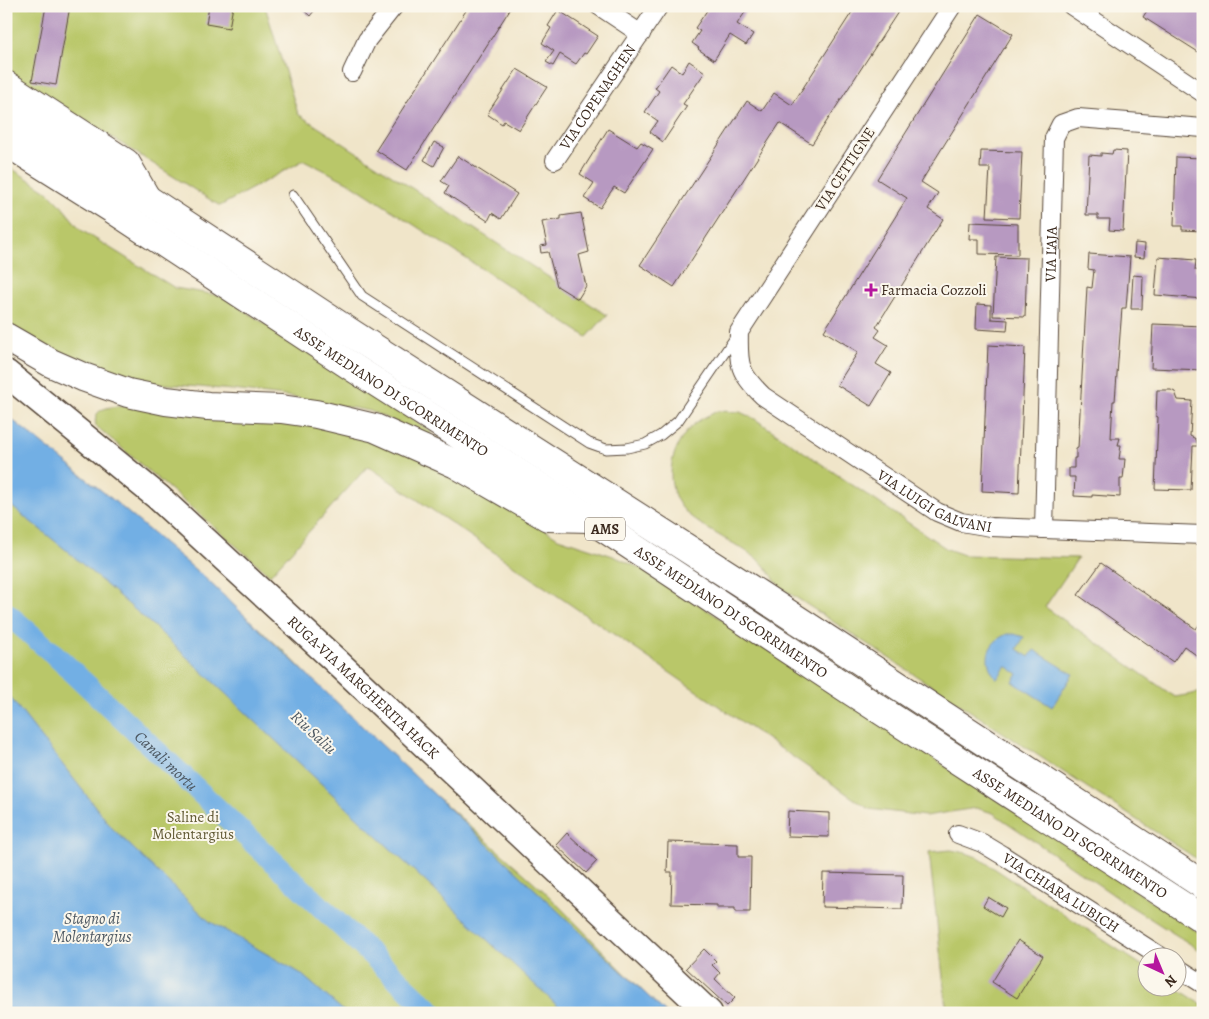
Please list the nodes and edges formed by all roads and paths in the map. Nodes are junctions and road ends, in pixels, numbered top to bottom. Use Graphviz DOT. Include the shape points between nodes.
graph roads {
  1 [pos="394,6"];
  2 [pos="599,6"];
  3 [pos="659,6"];
  4 [pos="952,6"];
  5 [pos="1072,6"];
  6 [pos="640,34"];
  7 [pos="352,72"];
  8 [pos="6,86"];
  9 [pos="1203,93"];
  10 [pos="6,111"];
  11 [pos="1203,128"];
  12 [pos="6,142"];
  13 [pos="555,160"];
  14 [pos="293,196"];
  15 [pos="147,199"];
  16 [pos="739,332"];
  17 [pos="6,336"];
  18 [pos="6,373"];
  19 [pos="589,518"];
  20 [pos="1044,529"];
  21 [pos="1203,535"];
  22 [pos="958,834"];
  23 [pos="1203,885"];
  24 [pos="1203,919"];
  25 [pos="1144,946"];
  26 [pos="1186,973"];
  27 [pos="1203,984"];
  28 [pos="709,1013"];
  1 -- 7 [label="street" via="367,40"];
  2 -- 6 [label="street, VIA COPENAGHEN"];
  3 -- 6 [label="street, VIA COPENAGHEN"];
  4 -- 16 [label="street, VIA CETTIGNE"];
  5 -- 9 [label="street"];
  6 -- 13 [label="street, VIA COPENAGHEN"];
  8 -- 15 [label="highway" via="126,163"];
  10 -- 15 [label="highway, ASSE MEDIANO DI SCORRIMENTO / AMS"];
  11 -- 20 [label="street, VIA L'AJA" via="1078,118 1061,124 1054,138"];
  12 -- 19 [label="highway, ASSE MEDIANO DI SCORRIMENTO / AMS"];
  14 -- 16 [label="lane" via="362,296 570,432 606,449 645,444 678,421"];
  15 -- 23 [label="highway, ASSE MEDIANO DI SCORRIMENTO / AMS"];
  16 -- 20 [label="street, VIA LUIGI GALVANI" via="738,358 747,381 763,396 937,512 961,522 991,527"];
  17 -- 19 [label="highway" via="51,363 128,393 208,406 281,409 375,428 456,464 548,517"];
  18 -- 28 [label="main road, RUGA-VIA MARGHERITA HACK" via="158,497"];
  19 -- 24 [label="highway, ASSE MEDIANO DI SCORRIMENTO / AMS"];
  20 -- 21 [label="street, VIA LUIGI GALVANI"];
  22 -- 25 [label="street, VIA CHIARA LUBICH" via="1002,855"];
  26 -- 27 [label="street"];
}
